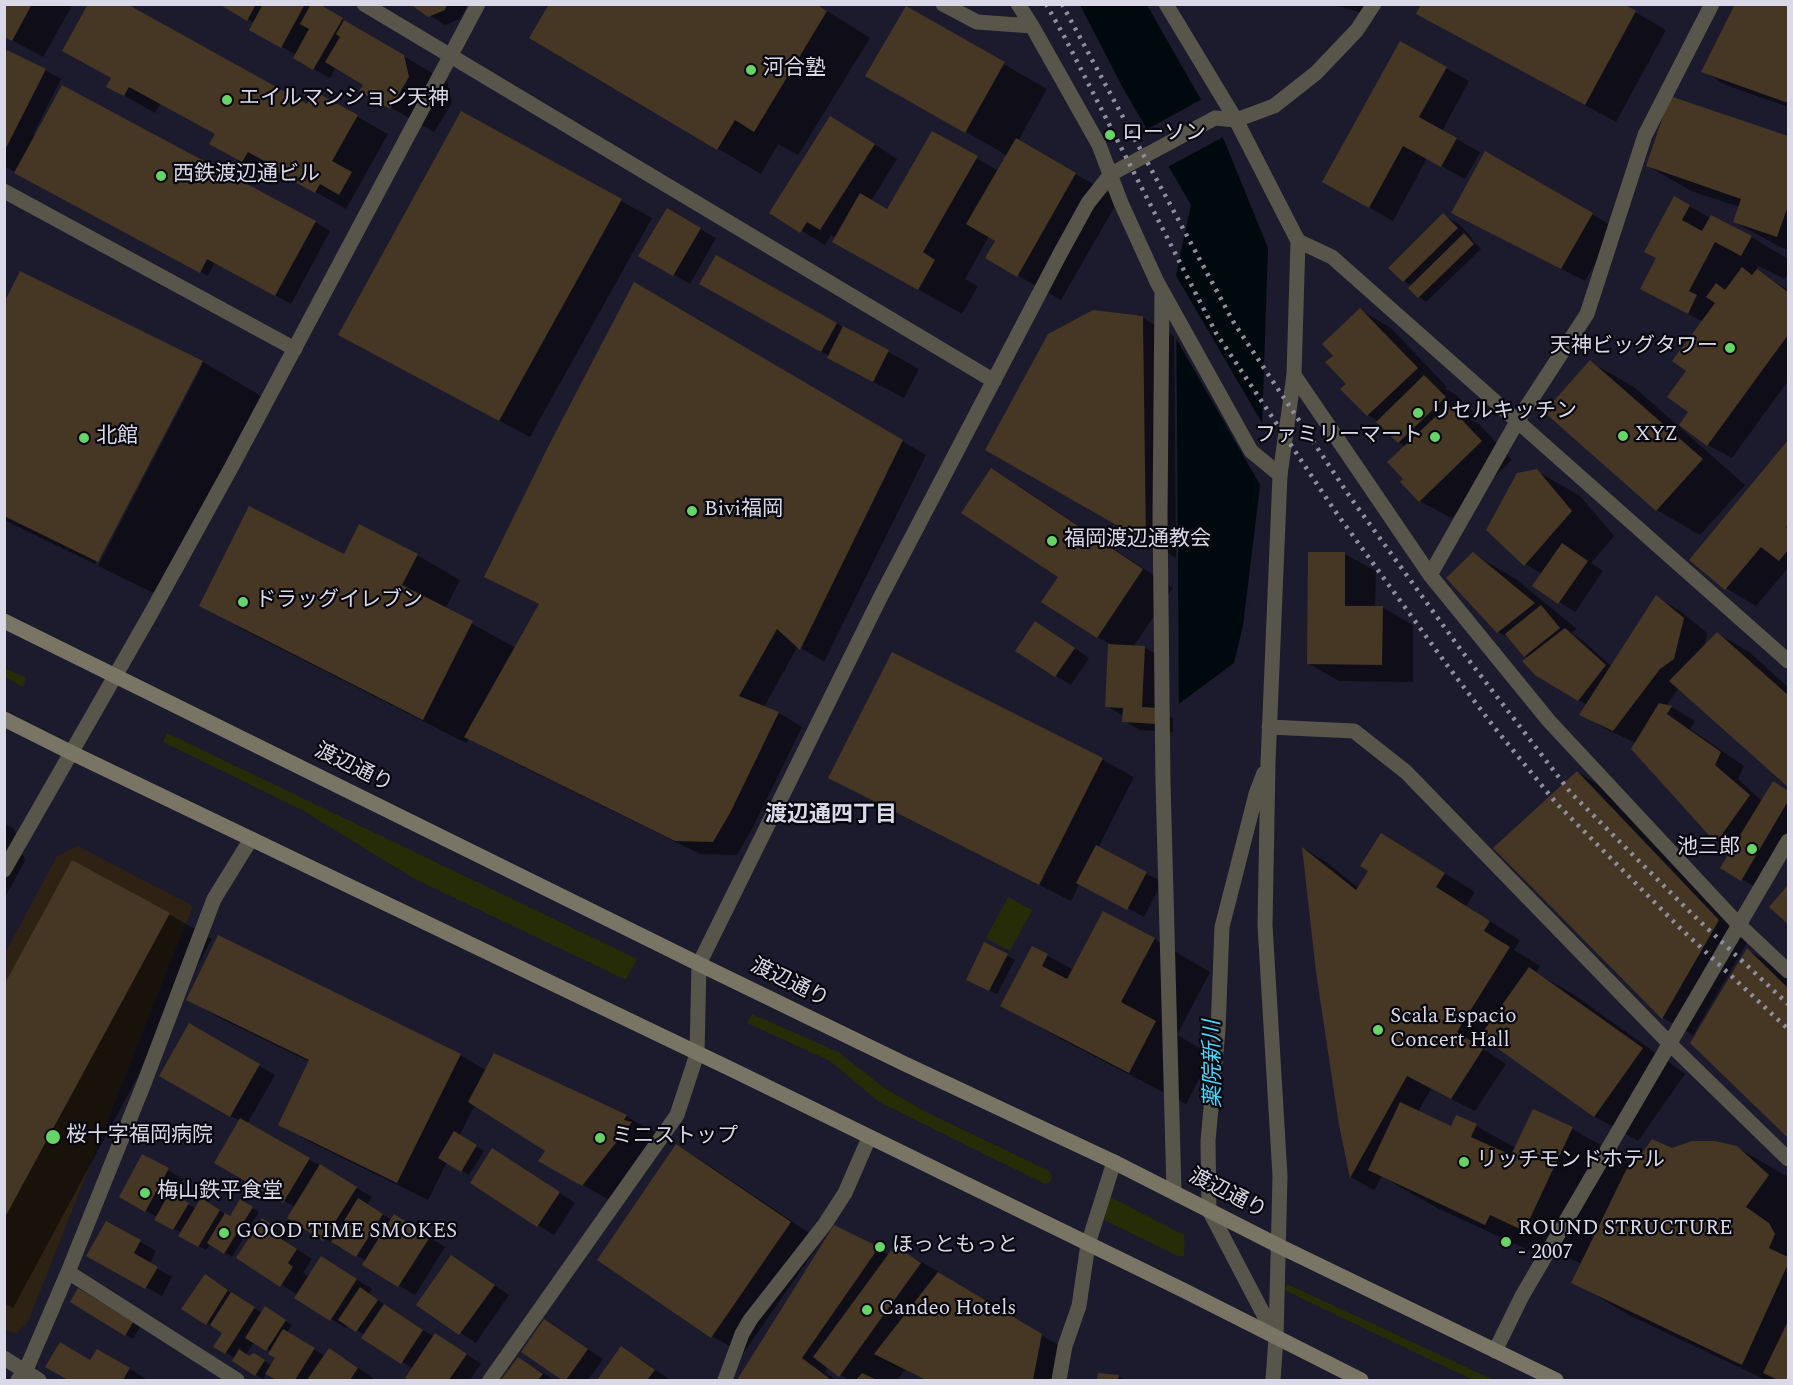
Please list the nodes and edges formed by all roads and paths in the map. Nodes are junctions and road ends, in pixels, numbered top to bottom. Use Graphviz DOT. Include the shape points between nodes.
graph roads {
  1 [pos="364,4"];
  2 [pos="478,4"];
  3 [pos="943,4"];
  4 [pos="1018,4"];
  5 [pos="1166,4"];
  6 [pos="1374,4"];
  7 [pos="1712,4"];
  8 [pos="1032,26"];
  9 [pos="450,56"];
  10 [pos="1236,120"];
  11 [pos="1111,174"];
  12 [pos="4,191"];
  13 [pos="1298,241"];
  14 [pos="1159,287"];
  15 [pos="295,349"];
  16 [pos="1294,375"];
  17 [pos="994,381"];
  18 [pos="1518,420"];
  19 [pos="1280,475"];
  20 [pos="1430,575"];
  21 [pos="4,621"];
  22 [pos="1788,662"];
  23 [pos="115,676"];
  24 [pos="4,719"];
  25 [pos="1269,727"];
  26 [pos="72,753"];
  27 [pos="1268,763"];
  28 [pos="251,839"];
  29 [pos="1788,841"];
  30 [pos="4,870"];
  31 [pos="1738,925"];
  32 [pos="699,964"];
  33 [pos="1788,971"];
  34 [pos="1670,1044"];
  35 [pos="697,1054"];
  36 [pos="869,1138"];
  37 [pos="1788,1159"];
  38 [pos="1114,1162"];
  39 [pos="1179,1195"];
  40 [pos="1209,1210"];
  41 [pos="1088,1244"];
  42 [pos="1279,1246"];
  43 [pos="68,1272"];
  44 [pos="1276,1338"];
  45 [pos="1494,1351"];
  46 [pos="4,1358"];
  47 [pos="22,1376"];
  48 [pos="39,1380"];
  49 [pos="237,1380"];
  50 [pos="490,1380"];
  51 [pos="725,1380"];
  52 [pos="1059,1380"];
  53 [pos="1274,1380"];
  54 [pos="1361,1380"];
  55 [pos="1556,1380"];
  1 -- 9 [label="street"];
  2 -- 9 [label="street"];
  3 -- 8 [label="street" via="977,22"];
  4 -- 8 [label="street"];
  5 -- 10 [label="street"];
  6 -- 10 [label="street" via="1357,30 1316,74 1274,106"];
  7 -- 18 [label="street" via="1645,135 1587,314"];
  8 -- 11 [label="street" via="1099,145"];
  9 -- 15 [label="street"];
  9 -- 17 [label="street"];
  10 -- 11 [label="street" via="1215,118"];
  10 -- 13 [label="street"];
  11 -- 14 [label="street"];
  11 -- 17 [label="street" via="1088,203"];
  12 -- 15 [label="street"];
  13 -- 16 [label="street"];
  13 -- 18 [label="street" via="1332,256"];
  14 -- 19 [label="street" via="1251,451"];
  14 -- 39 [label="street" via="1163,782"];
  15 -- 23 [label="street"];
  16 -- 19 [label="street"];
  16 -- 20 [label="street"];
  17 -- 32 [label="street" via="875,608"];
  18 -- 20 [label="street"];
  18 -- 22 [label="street"];
  19 -- 25 [label="street"];
  20 -- 31 [label="street" via="1549,721"];
  21 -- 23 [label="main road, 渡辺通り"];
  23 -- 26 [label="street"];
  23 -- 32 [label="main road, 渡辺通り"];
  24 -- 26 [label="main road"];
  25 -- 27 [label="street"];
  25 -- 34 [label="street" via="1354,731 1406,772"];
  26 -- 28 [label="main road"];
  26 -- 30 [label="street"];
  27 -- 40 [label="street" via="1256,794 1222,927 1208,1141"];
  27 -- 42 [label="street" via="1265,925 1279,1143"];
  28 -- 35 [label="main road"];
  28 -- 43 [label="street" via="214,899"];
  29 -- 31 [label="street"];
  31 -- 33 [label="street"];
  31 -- 34 [label="street"];
  32 -- 35 [label="street"];
  32 -- 38 [label="main road, 渡辺通り"];
  34 -- 37 [label="street"];
  34 -- 45 [label="street" via="1522,1296"];
  35 -- 36 [label="main road"];
  35 -- 50 [label="street" via="677,1115"];
  36 -- 41 [label="main road"];
  36 -- 51 [label="street" via="845,1193 825,1224 741,1334"];
  38 -- 39 [label="main road, 渡辺通り"];
  38 -- 41 [label="street"];
  39 -- 40 [label="main road, 渡辺通り"];
  40 -- 42 [label="main road, 渡辺通り"];
  40 -- 44 [label="street"];
  41 -- 44 [label="main road"];
  41 -- 52 [label="street" via="1079,1306 1065,1346"];
  42 -- 44 [label="street"];
  42 -- 45 [label="main road, 渡辺通り"];
  43 -- 47 [label="street"];
  43 -- 49 [label="street"];
  44 -- 53 [label="street"];
  44 -- 54 [label="main road"];
  45 -- 55 [label="main road, 渡辺通り"];
  46 -- 47 [label="street"];
  47 -- 48 [label="street"];
}
